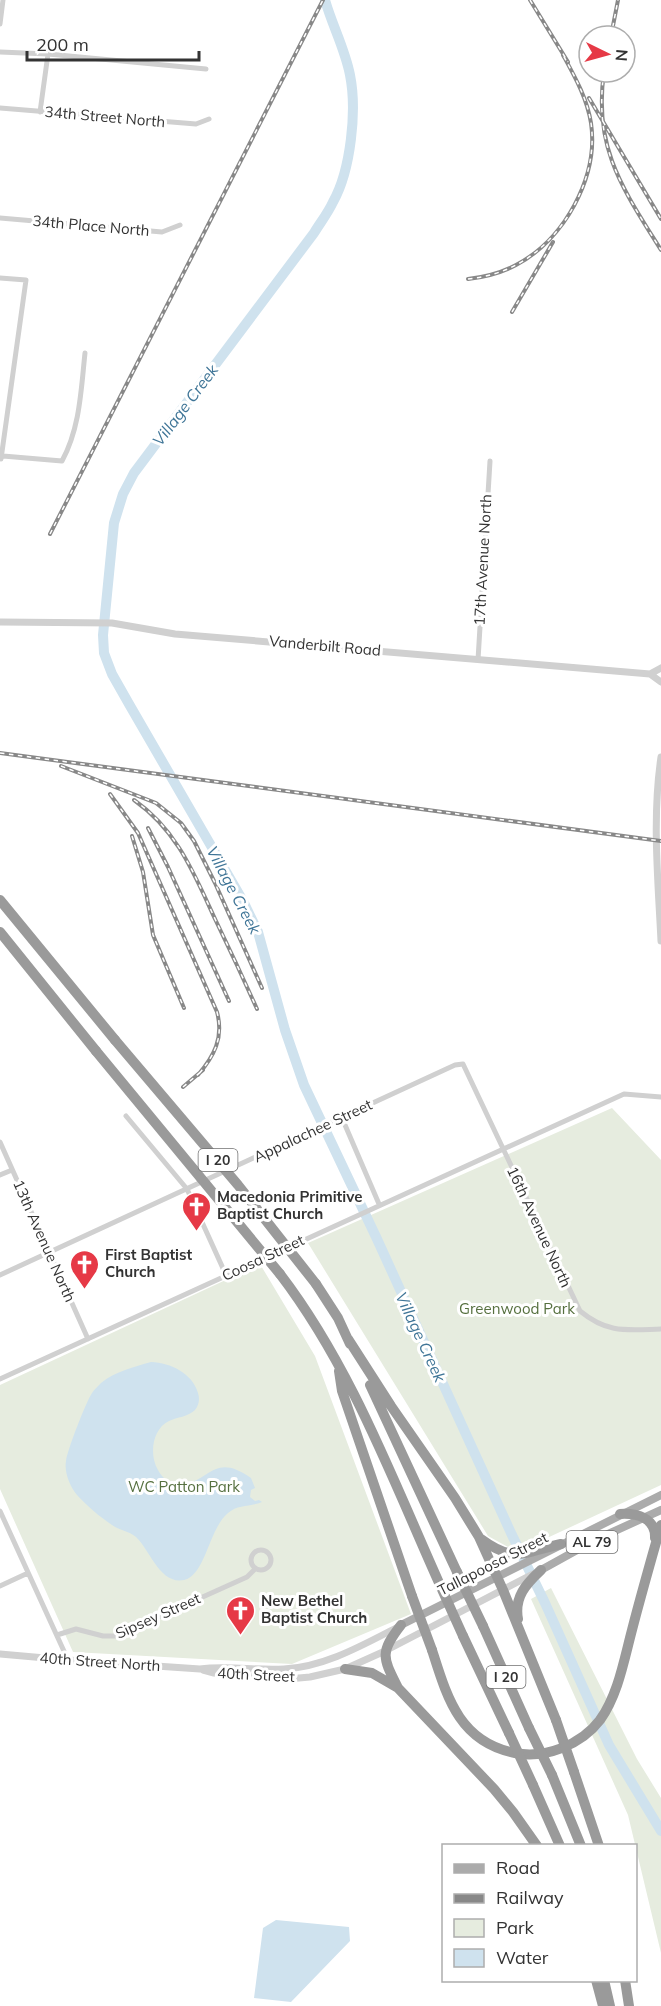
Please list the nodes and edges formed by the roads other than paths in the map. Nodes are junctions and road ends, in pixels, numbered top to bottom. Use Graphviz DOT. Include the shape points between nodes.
graph roads {
  1 [pos="3,0"];
  2 [pos="0,24"];
  3 [pos="0,52"];
  4 [pos="48,54"];
  5 [pos="206,69"];
  6 [pos="0,108"];
  7 [pos="40,112"];
  8 [pos="209,119"];
  9 [pos="0,218"];
  10 [pos="180,225"];
  11 [pos="0,278"];
  12 [pos="85,353"];
  13 [pos="0,459"];
  14 [pos="490,461"];
  15 [pos="0,622"];
  16 [pos="478,660"];
  17 [pos="661,668"];
  18 [pos="650,674"];
  19 [pos="661,682"];
  20 [pos="661,757"];
  21 [pos="0,900"];
  22 [pos="0,932"];
  23 [pos="661,941"];
  24 [pos="463,1064"];
  25 [pos="661,1097"];
  26 [pos="126,1116"];
  27 [pos="339,1119"];
  28 [pos="0,1142"];
  29 [pos="503,1149"];
  30 [pos="12,1170"];
  31 [pos="0,1175"];
  32 [pos="187,1189"];
  33 [pos="377,1206"];
  34 [pos="48,1253"];
  35 [pos="0,1275"];
  36 [pos="226,1275"];
  37 [pos="661,1329"];
  38 [pos="88,1339"];
  39 [pos="348,1339"];
  40 [pos="338,1362"];
  41 [pos="0,1379"];
  42 [pos="661,1495"];
  43 [pos="661,1510"];
  44 [pos="0,1511"];
  45 [pos="620,1514"];
  46 [pos="644,1518"];
  47 [pos="661,1525"];
  48 [pos="479,1537"];
  49 [pos="561,1544"];
  50 [pos="658,1552"];
  51 [pos="533,1554"];
  52 [pos="255,1569"];
  53 [pos="541,1570"];
  54 [pos="28,1573"];
  55 [pos="497,1576"];
  56 [pos="525,1581"];
  57 [pos="0,1586"];
  58 [pos="503,1590"];
  59 [pos="401,1625"];
  60 [pos="57,1635"];
  61 [pos="525,1645"];
  62 [pos="385,1651"];
  63 [pos="0,1654"];
  64 [pos="68,1660"];
  65 [pos="200,1669"];
  66 [pos="345,1669"];
  67 [pos="398,1688"];
  68 [pos="536,1844"];
  69 [pos="560,1844"];
  70 [pos="581,1844"];
  71 [pos="599,1844"];
  72 [pos="597,1982"];
  73 [pos="604,1982"];
  74 [pos="626,1982"];
  75 [pos="632,1982"];
  76 [pos="603,2006"];
  77 [pos="610,2006"];
  78 [pos="632,2006"];
  1 -- 2 [label="street"];
  3 -- 4 [label="street"];
  4 -- 5 [label="street"];
  4 -- 7 [label="street"];
  6 -- 7 [label="street, 34th Street North"];
  7 -- 8 [label="street, 34th Street North" via="196,124"];
  9 -- 10 [label="street, 34th Place North" via="162,232"];
  11 -- 13 [label="street" via="26,280"];
  12 -- 13 [label="street" via="78,416 62,460 3,456"];
  14 -- 16 [label="street, 17th Avenue North"];
  15 -- 16 [label="street, Vanderbilt Road" via="112,622 175,633"];
  16 -- 18 [label="street, Vanderbilt Road"];
  17 -- 18 [label="street"];
  18 -- 19 [label="street"];
  20 -- 23 [label="street" via="655,826"];
  21 -- 39 [label="highway, I 20, bridge" via="238,1185 316,1284"];
  22 -- 40 [label="highway, I 20, bridge" via="280,1274"];
  24 -- 27 [label="street, Appalachee Street"];
  24 -- 29 [label="street, 16th Avenue North"];
  25 -- 29 [label="street, Coosa Street" via="624,1094"];
  26 -- 32 [label="street"];
  27 -- 32 [label="street, Appalachee Street"];
  27 -- 33 [label="street"];
  28 -- 30 [label="street, 13th Avenue North"];
  29 -- 33 [label="street, Coosa Street"];
  29 -- 37 [label="street, 16th Avenue North" via="580,1311 606,1328"];
  30 -- 31 [label="street"];
  30 -- 34 [label="street, 13th Avenue North"];
  32 -- 34 [label="street, Appalachee Street"];
  32 -- 36 [label="street"];
  33 -- 36 [label="street, Coosa Street"];
  34 -- 35 [label="street, Appalachee Street"];
  34 -- 38 [label="street, 13th Avenue North"];
  36 -- 38 [label="street, Coosa Street"];
  38 -- 41 [label="street, Coosa Street"];
  39 -- 48 [label="highway"];
  39 -- 70 [label="highway, I 20, bridge"];
  40 -- 50 [label="highway, bridge" via="342,1391 447,1698 464,1725 482,1740 506,1751 529,1755 579,1741 589,1731 606,1710 614,1691 643,1587"];
  40 -- 69 [label="highway, I 20, bridge"];
  42 -- 45 [label="main road, Tallapoosa Street / AL 79"];
  43 -- 46 [label="main road, Tallapoosa Street / AL 79"];
  44 -- 54 [label="street"];
  45 -- 46 [label="highway"];
  45 -- 49 [label="main road, Tallapoosa Street / AL 79"];
  46 -- 50 [label="highway" via="654,1527"];
  46 -- 53 [label="main road, Tallapoosa Street / AL 79"];
  47 -- 50 [label="highway"];
  48 -- 51 [label="highway" via="509,1555"];
  48 -- 55 [label="highway"];
  49 -- 51 [label="highway"];
  51 -- 55 [label="main road, Tallapoosa Street"];
  52 -- 60 [label="street, Sipsey Street" via="247,1577 116,1636 76,1629"];
  53 -- 56 [label="highway"];
  54 -- 57 [label="street"];
  54 -- 60 [label="street"];
  55 -- 58 [label="highway"];
  55 -- 59 [label="main road, Tallapoosa Street"];
  56 -- 58 [label="street, Tallapoosa Street"];
  56 -- 61 [label="highway" via="517,1615"];
  58 -- 61 [label="highway"];
  58 -- 62 [label="street, 40th Street"];
  59 -- 62 [label="highway"];
  59 -- 65 [label="street, 40th Street" via="308,1666 282,1670"];
  60 -- 64 [label="street"];
  61 -- 71 [label="highway, bridge" via="556,1720"];
  62 -- 66 [label="street, 40th Street"];
  62 -- 67 [label="highway" via="387,1666"];
  63 -- 64 [label="street, 40th Street North"];
  64 -- 65 [label="street, 40th Street North"];
  65 -- 66 [label="street, 40th Street" via="288,1678"];
  66 -- 67 [label="highway" via="372,1673"];
  67 -- 68 [label="highway" via="494,1789"];
  72 -- 76 [label="highway"];
  73 -- 77 [label="highway"];
  74 -- 78 [label="highway"];
  75 -- 78 [label="highway"];
}
